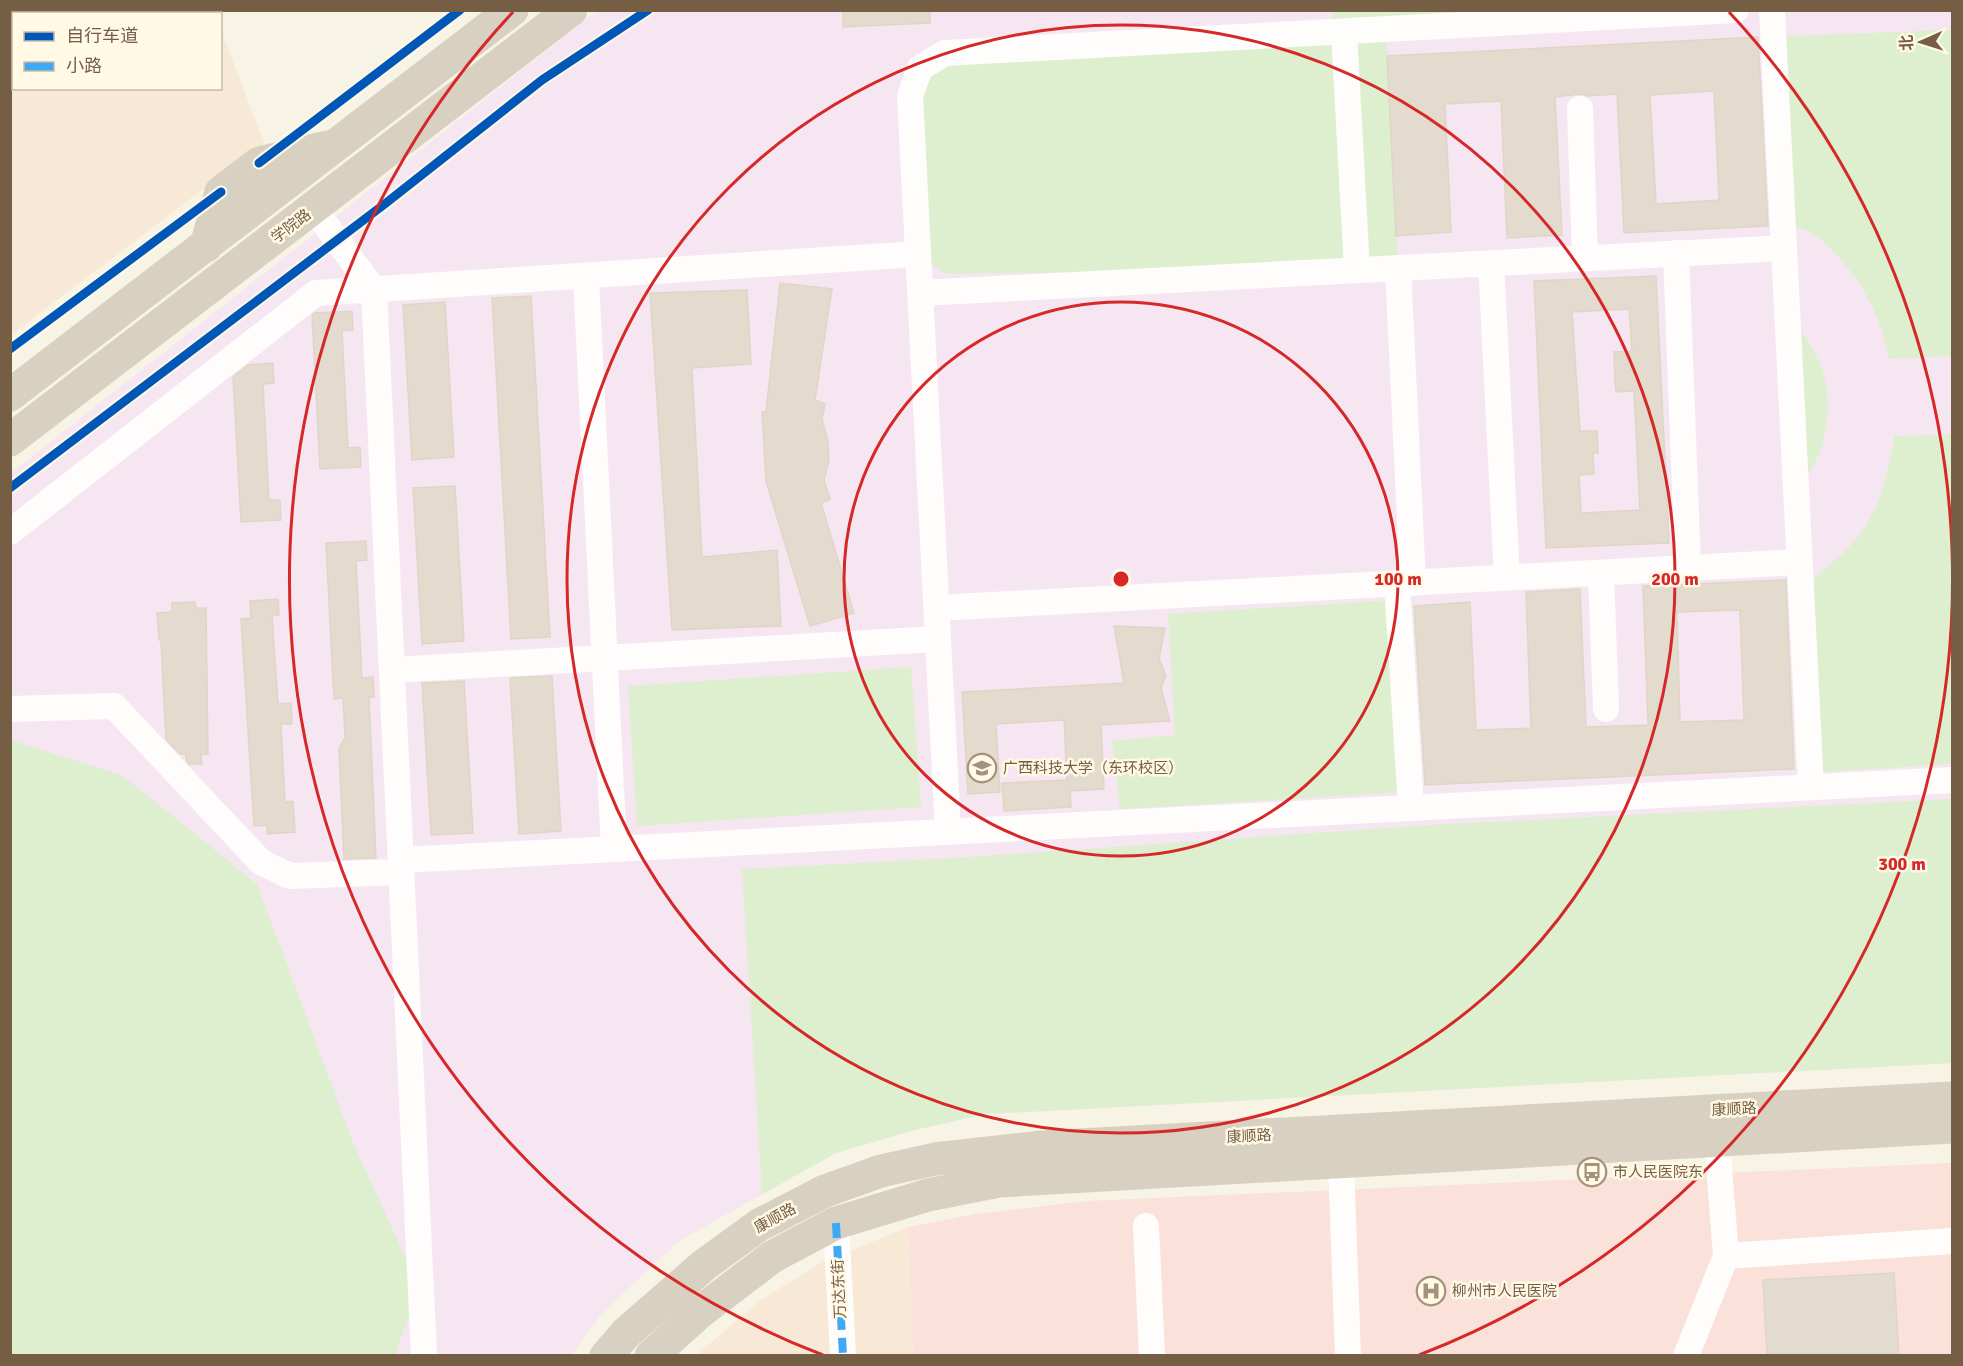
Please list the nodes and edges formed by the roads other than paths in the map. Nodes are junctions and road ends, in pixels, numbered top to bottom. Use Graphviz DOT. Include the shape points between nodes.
graph roads {
  1 [pos="512,10"];
  2 [pos="571,10"];
  3 [pos="1736,10"];
  4 [pos="1772,10"];
  5 [pos="1344,32"];
  6 [pos="1580,109"];
  7 [pos="314,209"];
  8 [pos="1784,248"];
  9 [pos="1676,253"];
  10 [pos="918,254"];
  11 [pos="1585,258"];
  12 [pos="1491,263"];
  13 [pos="1398,268"];
  14 [pos="1357,270"];
  15 [pos="586,277"];
  16 [pos="374,290"];
  17 [pos="920,293"];
  18 [pos="10,395"];
  19 [pos="10,440"];
  20 [pos="10,532"];
  21 [pos="1799,562"];
  22 [pos="1688,568"];
  23 [pos="1602,573"];
  24 [pos="1507,578"];
  25 [pos="1405,583"];
  26 [pos="936,608"];
  27 [pos="938,639"];
  28 [pos="605,657"];
  29 [pos="392,670"];
  30 [pos="1606,708"];
  31 [pos="10,709"];
  32 [pos="1953,780"];
  33 [pos="1811,787"];
  34 [pos="1411,807"];
  35 [pos="948,832"];
  36 [pos="614,849"];
  37 [pos="401,866"];
  38 [pos="1953,1098"];
  39 [pos="1953,1127"];
  40 [pos="1717,1141"];
  41 [pos="1341,1162"];
  42 [pos="836,1223"];
  43 [pos="1146,1226"];
  44 [pos="1953,1241"];
  45 [pos="1726,1256"];
  46 [pos="424,1356"];
  47 [pos="606,1356"];
  48 [pos="651,1356"];
  49 [pos="843,1356"];
  50 [pos="1152,1356"];
  51 [pos="1348,1356"];
  52 [pos="1686,1356"];
  1 -- 18 [label="main road"];
  2 -- 7 [label="main road, 学院路"];
  3 -- 5 [label="street"];
  4 -- 8 [label="street"];
  5 -- 10 [label="street" via="945,53 920,68 910,96"];
  5 -- 14 [label="street"];
  6 -- 11 [label="street"];
  7 -- 16 [label="street"];
  7 -- 19 [label="main road, 学院路"];
  8 -- 9 [label="street"];
  8 -- 21 [label="street"];
  9 -- 11 [label="street"];
  9 -- 22 [label="street"];
  10 -- 15 [label="street"];
  10 -- 17 [label="street"];
  11 -- 12 [label="street"];
  12 -- 13 [label="street"];
  12 -- 24 [label="street"];
  13 -- 14 [label="street"];
  13 -- 25 [label="street"];
  14 -- 17 [label="street"];
  15 -- 16 [label="street"];
  15 -- 28 [label="street"];
  16 -- 20 [label="street" via="316,293"];
  16 -- 29 [label="street"];
  17 -- 26 [label="street"];
  21 -- 22 [label="street"];
  21 -- 33 [label="street"];
  22 -- 23 [label="street"];
  23 -- 24 [label="street"];
  23 -- 30 [label="street"];
  24 -- 25 [label="street"];
  25 -- 26 [label="street"];
  25 -- 34 [label="street"];
  26 -- 27 [label="street"];
  27 -- 28 [label="street"];
  27 -- 35 [label="street"];
  28 -- 29 [label="street"];
  28 -- 36 [label="street"];
  29 -- 37 [label="street"];
  31 -- 37 [label="street" via="114,706 261,862 290,876"];
  32 -- 33 [label="street"];
  33 -- 34 [label="street"];
  34 -- 35 [label="street"];
  35 -- 36 [label="street"];
  36 -- 37 [label="street"];
  37 -- 46 [label="street"];
  38 -- 47 [label="main road, 康顺路" via="1042,1147 935,1159 881,1171 825,1191 759,1225 704,1265 626,1333"];
  39 -- 40 [label="main road, 康顺路"];
  40 -- 41 [label="main road, 康顺路"];
  40 -- 45 [label="street"];
  41 -- 42 [label="main road, 康顺路" via="999,1181 928,1195"];
  41 -- 51 [label="street"];
  42 -- 48 [label="main road, 康顺路" via="772,1257 700,1312"];
  42 -- 49 [label="street, 万达东街"];
  43 -- 50 [label="street"];
  44 -- 45 [label="street"];
  45 -- 52 [label="street"];
}
